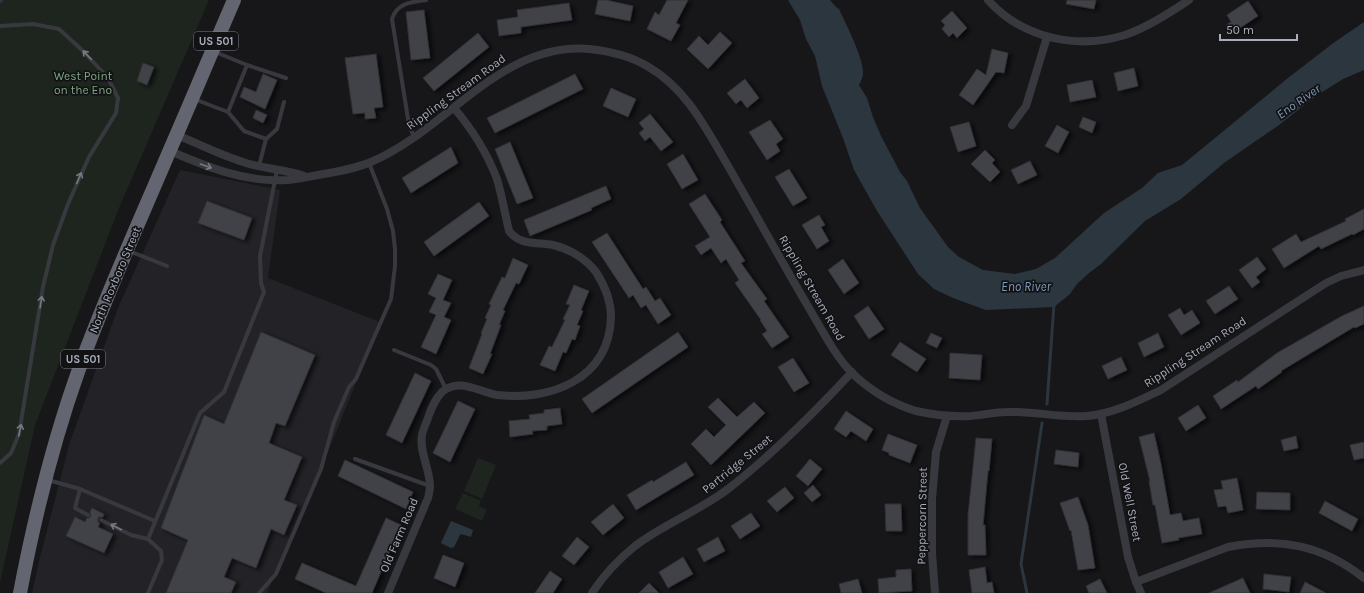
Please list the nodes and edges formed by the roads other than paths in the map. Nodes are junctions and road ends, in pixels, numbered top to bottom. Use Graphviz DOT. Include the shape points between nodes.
graph roads {
  1 [pos="234,0"];
  2 [pos="426,0"];
  3 [pos="988,0"];
  4 [pos="1189,0"];
  5 [pos="0,26"];
  6 [pos="1047,37"];
  7 [pos="212,51"];
  8 [pos="247,65"];
  9 [pos="286,78"];
  10 [pos="192,98"];
  11 [pos="284,102"];
  12 [pos="454,108"];
  13 [pos="228,112"];
  14 [pos="1012,125"];
  15 [pos="177,135"];
  16 [pos="414,138"];
  17 [pos="266,139"];
  18 [pos="170,152"];
  19 [pos="369,163"];
  20 [pos="259,167"];
  21 [pos="277,169"];
  22 [pos="307,177"];
  23 [pos="275,180"];
  24 [pos="126,250"];
  25 [pos="167,266"];
  26 [pos="1364,270"];
  27 [pos="394,350"];
  28 [pos="852,372"];
  29 [pos="446,390"];
  30 [pos="1101,414"];
  31 [pos="946,416"];
  32 [pos="355,459"];
  33 [pos="0,463"];
  34 [pos="46,479"];
  35 [pos="430,486"];
  36 [pos="80,489"];
  37 [pos="88,515"];
  38 [pos="101,520"];
  39 [pos="155,521"];
  40 [pos="148,540"];
  41 [pos="1364,578"];
  42 [pos="1136,582"];
  43 [pos="20,593"];
  44 [pos="148,593"];
  45 [pos="259,593"];
  46 [pos="388,593"];
  47 [pos="592,593"];
  48 [pos="935,593"];
  49 [pos="1141,593"];
  1 -- 7 [label="highway, North Roxboro Street / US 501"];
  2 -- 16 [label="lane" via="408,3 398,8 392,19 409,125"];
  3 -- 6 [label="street" via="1021,26"];
  4 -- 6 [label="street" via="1154,22 1124,35 1090,41 1068,41"];
  33 -- 5 [label="lane, one-way" via="11,453 19,434 43,288 53,245 89,157 116,113 118,98 108,78 59,29 33,24"];
  6 -- 14 [label="street" via="1026,106"];
  7 -- 8 [label="lane"];
  7 -- 10 [label="highway, North Roxboro Street / US 501"];
  8 -- 9 [label="lane"];
  8 -- 13 [label="lane"];
  10 -- 13 [label="lane"];
  10 -- 15 [label="highway, North Roxboro Street / US 501"];
  11 -- 17 [label="lane" via="277,129"];
  12 -- 16 [label="street, Rippling Stream Road"];
  12 -- 28 [label="street, Rippling Stream Road" via="515,64 552,51 581,48 610,52 633,59 656,72 690,102 805,301 840,358"];
  12 -- 29 [label="street" via="479,141 493,170 509,231 522,241 561,247 586,261 602,282 608,295 611,316 608,340 603,351 588,371 568,385 531,396 495,394 456,385"];
  13 -- 17 [label="lane" via="244,131"];
  15 -- 18 [label="highway, North Roxboro Street / US 501"];
  15 -- 20 [label="street, Rippling Stream Road"];
  16 -- 19 [label="street, Rippling Stream Road"];
  17 -- 20 [label="lane"];
  18 -- 23 [label="street, Rippling Stream Road, one-way" via="220,171"];
  18 -- 24 [label="highway, North Roxboro Street / US 501"];
  19 -- 22 [label="street, Rippling Stream Road"];
  19 -- 45 [label="lane" via="393,230 395,266 391,299 334,422 321,469 276,574"];
  20 -- 21 [label="street, Rippling Stream Road"];
  21 -- 22 [label="street, Rippling Stream Road"];
  21 -- 23 [label="lane"];
  22 -- 23 [label="street, Rippling Stream Road"];
  23 -- 39 [label="lane" via="260,256 264,292 224,392 200,412"];
  24 -- 25 [label="lane"];
  24 -- 34 [label="highway, North Roxboro Street / US 501" via="77,373"];
  26 -- 30 [label="street, Rippling Stream Road" via="1326,283 1161,390 1139,401"];
  27 -- 29 [label="lane" via="431,365 436,369"];
  28 -- 31 [label="street, Rippling Stream Road" via="875,391 902,406"];
  28 -- 47 [label="street, Partridge Street" via="798,429 760,462 714,499 635,546"];
  29 -- 35 [label="street, Old Farm Road" via="434,402 422,436 422,451"];
  30 -- 31 [label="street, Rippling Stream Road" via="1071,416 1005,412"];
  30 -- 42 [label="street, Old Well Street" via="1128,557"];
  31 -- 48 [label="street, Peppercorn Street" via="936,452 932,500"];
  32 -- 35 [label="lane"];
  34 -- 36 [label="lane"];
  34 -- 43 [label="highway, North Roxboro Street / US 501"];
  35 -- 46 [label="street, Old Farm Road" via="428,498"];
  36 -- 37 [label="lane" via="75,508"];
  36 -- 39 [label="lane"];
  40 -- 38 [label="lane, one-way" via="131,535"];
  39 -- 40 [label="lane"];
  40 -- 44 [label="lane" via="161,551 162,560"];
  41 -- 42 [label="street" via="1336,559 1317,551 1265,543 1228,547"];
  42 -- 49 [label="street, Old Well Street"];
}
